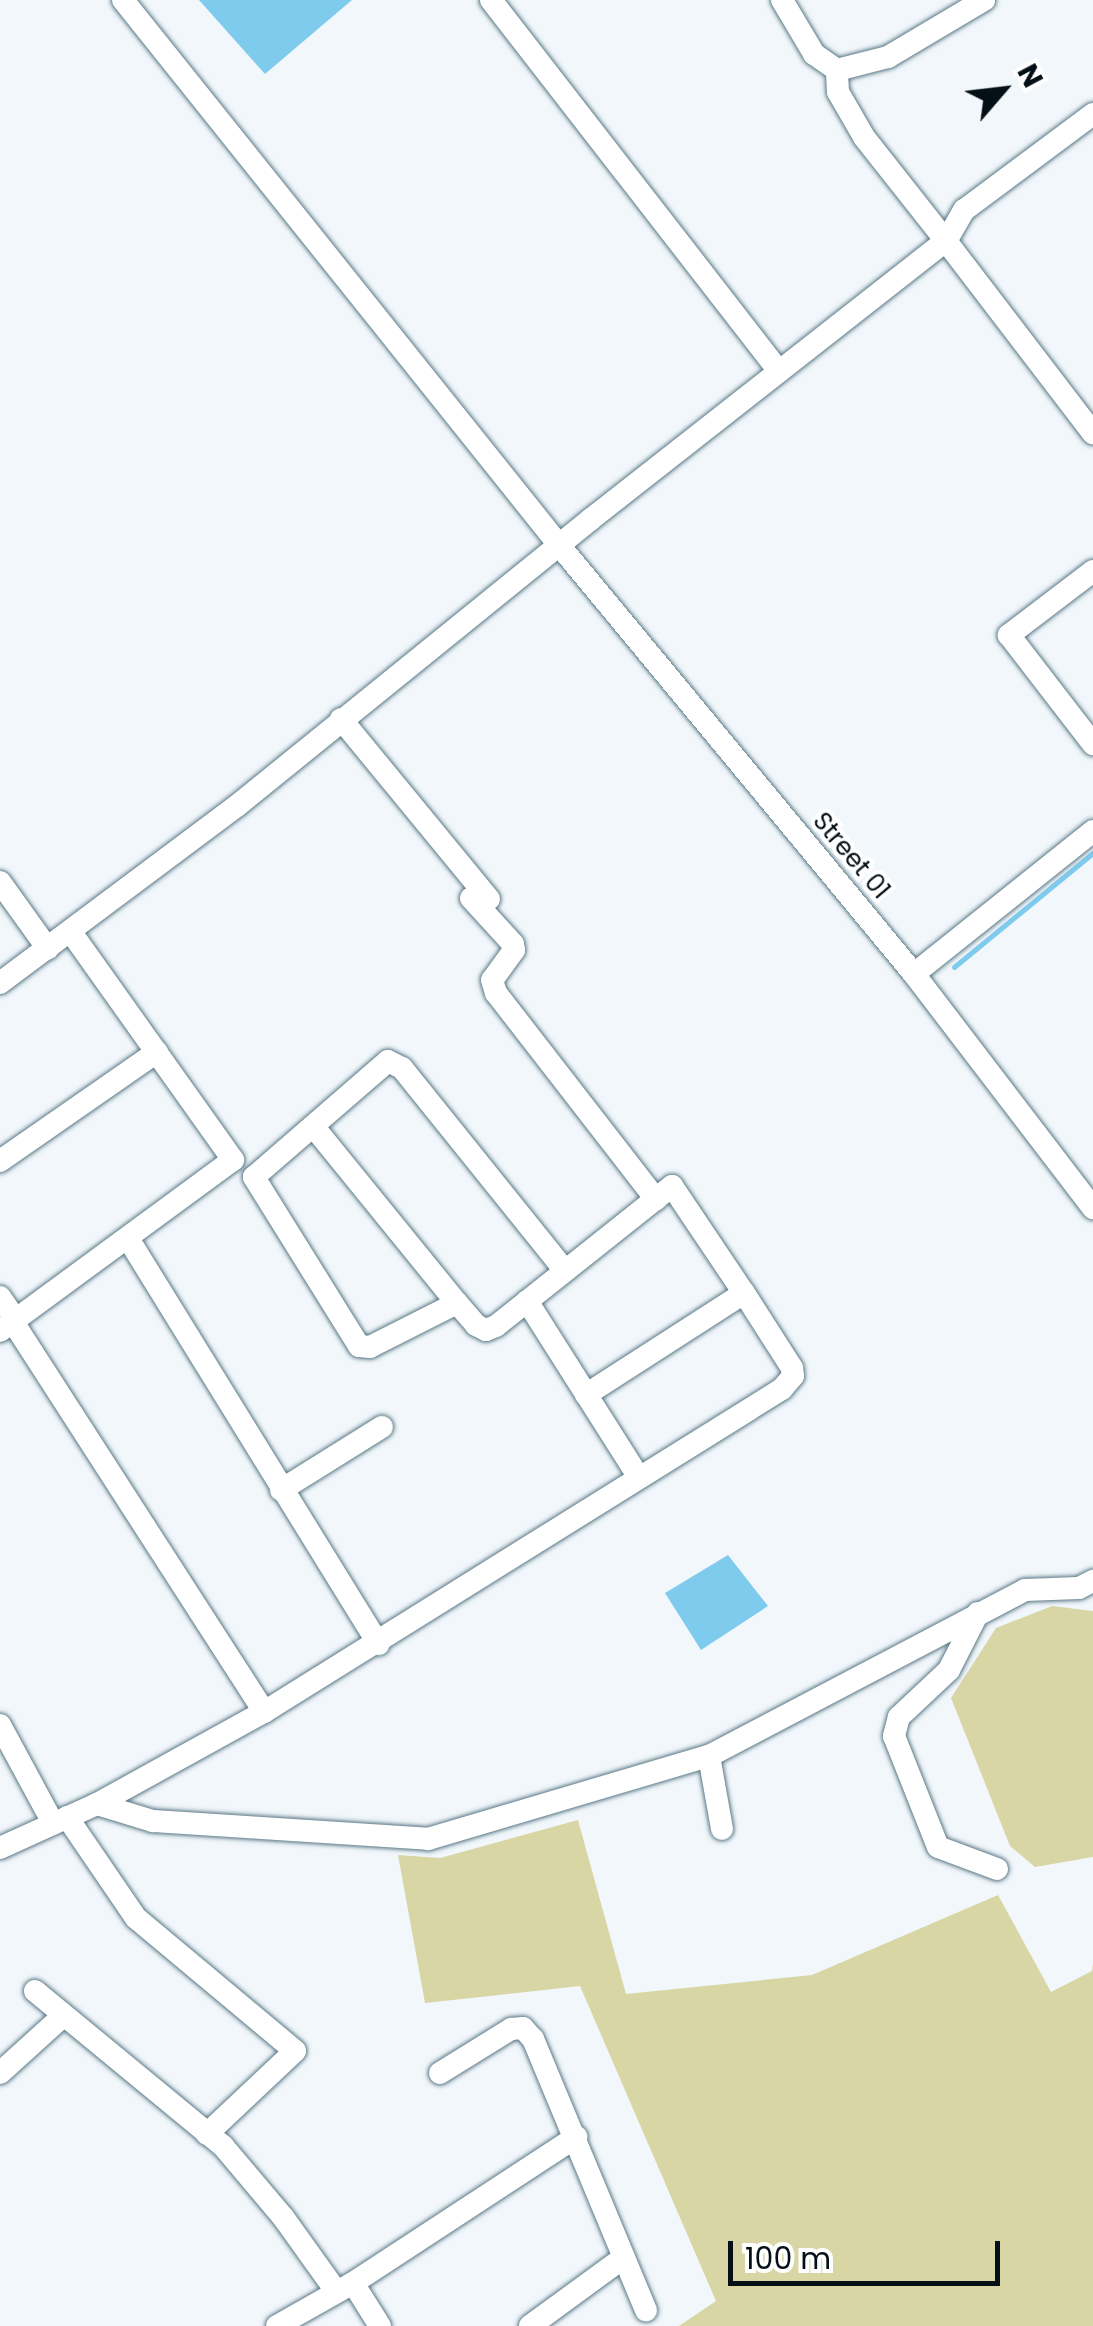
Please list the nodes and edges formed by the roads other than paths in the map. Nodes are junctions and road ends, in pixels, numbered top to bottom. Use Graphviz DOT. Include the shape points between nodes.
graph roads {
  1 [pos="123,0"];
  2 [pos="491,0"];
  3 [pos="782,0"];
  4 [pos="980,1"];
  5 [pos="837,70"];
  6 [pos="1093,114"];
  7 [pos="946,241"];
  8 [pos="780,371"];
  9 [pos="1093,433"];
  10 [pos="559,544"];
  11 [pos="1093,571"];
  12 [pos="341,718"];
  13 [pos="1093,744"];
  14 [pos="1093,831"];
  15 [pos="0,882"];
  16 [pos="71,932"];
  17 [pos="48,949"];
  18 [pos="914,974"];
  19 [pos="0,983"];
  20 [pos="157,1052"];
  21 [pos="313,1126"];
  22 [pos="0,1162"];
  23 [pos="656,1198"];
  24 [pos="1093,1208"];
  25 [pos="130,1240"];
  26 [pos="565,1271"];
  27 [pos="744,1292"];
  28 [pos="0,1297"];
  29 [pos="527,1301"];
  30 [pos="457,1303"];
  31 [pos="10,1325"];
  32 [pos="586,1395"];
  33 [pos="382,1427"];
  34 [pos="638,1476"];
  35 [pos="280,1490"];
  36 [pos="1093,1581"];
  37 [pos="978,1613"];
  38 [pos="379,1644"];
  39 [pos="264,1712"];
  40 [pos="0,1725"];
  41 [pos="709,1756"];
  42 [pos="97,1804"];
  43 [pos="60,1820"];
  44 [pos="722,1829"];
  45 [pos="0,1848"];
  46 [pos="997,1870"];
  47 [pos="35,1992"];
  48 [pos="64,2015"];
  49 [pos="440,2073"];
  50 [pos="0,2074"];
  51 [pos="207,2134"];
  52 [pos="576,2137"];
  53 [pos="624,2258"];
  54 [pos="344,2287"];
  55 [pos="646,2310"];
  56 [pos="277,2326"];
  57 [pos="380,2326"];
  58 [pos="530,2326"];
  1 -- 10 [label="street, Street 01"];
  2 -- 8 [label="street"];
  3 -- 5 [label="street" via="814,54"];
  4 -- 5 [label="street" via="888,57"];
  5 -- 7 [label="street" via="838,92 864,137"];
  6 -- 7 [label="street" via="964,210"];
  7 -- 8 [label="street"];
  7 -- 9 [label="street"];
  8 -- 10 [label="street"];
  10 -- 12 [label="street"];
  10 -- 18 [label="street, Street 01"];
  11 -- 13 [label="street" via="1009,636"];
  12 -- 16 [label="street"];
  12 -- 23 [label="street" via="513,944 492,980 496,992"];
  14 -- 18 [label="street"];
  15 -- 17 [label="street"];
  16 -- 17 [label="street"];
  16 -- 20 [label="street"];
  17 -- 19 [label="street"];
  18 -- 24 [label="street, Street 01"];
  20 -- 22 [label="street"];
  20 -- 25 [label="street" via="233,1160"];
  21 -- 26 [label="street" via="376,1067 388,1061 402,1068"];
  21 -- 30 [label="street"];
  21 -- 30 [label="street" via="254,1177 351,1338 370,1347"];
  23 -- 26 [label="street"];
  23 -- 27 [label="street" via="672,1186"];
  25 -- 31 [label="street"];
  25 -- 35 [label="street"];
  26 -- 29 [label="street"];
  27 -- 32 [label="street"];
  27 -- 34 [label="street" via="786,1356 791,1381"];
  28 -- 31 [label="street"];
  29 -- 30 [label="street" via="486,1330"];
  29 -- 32 [label="street"];
  31 -- 39 [label="street"];
  32 -- 34 [label="street"];
  33 -- 35 [label="street"];
  34 -- 38 [label="street"];
  35 -- 38 [label="street"];
  36 -- 37 [label="street" via="1070,1589 1037,1586"];
  37 -- 41 [label="street"];
  37 -- 46 [label="street" via="949,1670 898,1717 894,1736 938,1847"];
  38 -- 39 [label="street"];
  39 -- 42 [label="street"];
  40 -- 43 [label="street"];
  41 -- 42 [label="street" via="428,1839 153,1821"];
  41 -- 44 [label="street"];
  42 -- 43 [label="street"];
  43 -- 45 [label="street"];
  43 -- 51 [label="street" via="136,1918 295,2051"];
  47 -- 48 [label="street"];
  48 -- 50 [label="street"];
  48 -- 51 [label="street"];
  49 -- 52 [label="street" via="523,2028"];
  51 -- 54 [label="street"];
  52 -- 53 [label="street"];
  52 -- 54 [label="street"];
  53 -- 55 [label="street"];
  53 -- 58 [label="street"];
  54 -- 56 [label="street"];
  54 -- 57 [label="street"];
}
